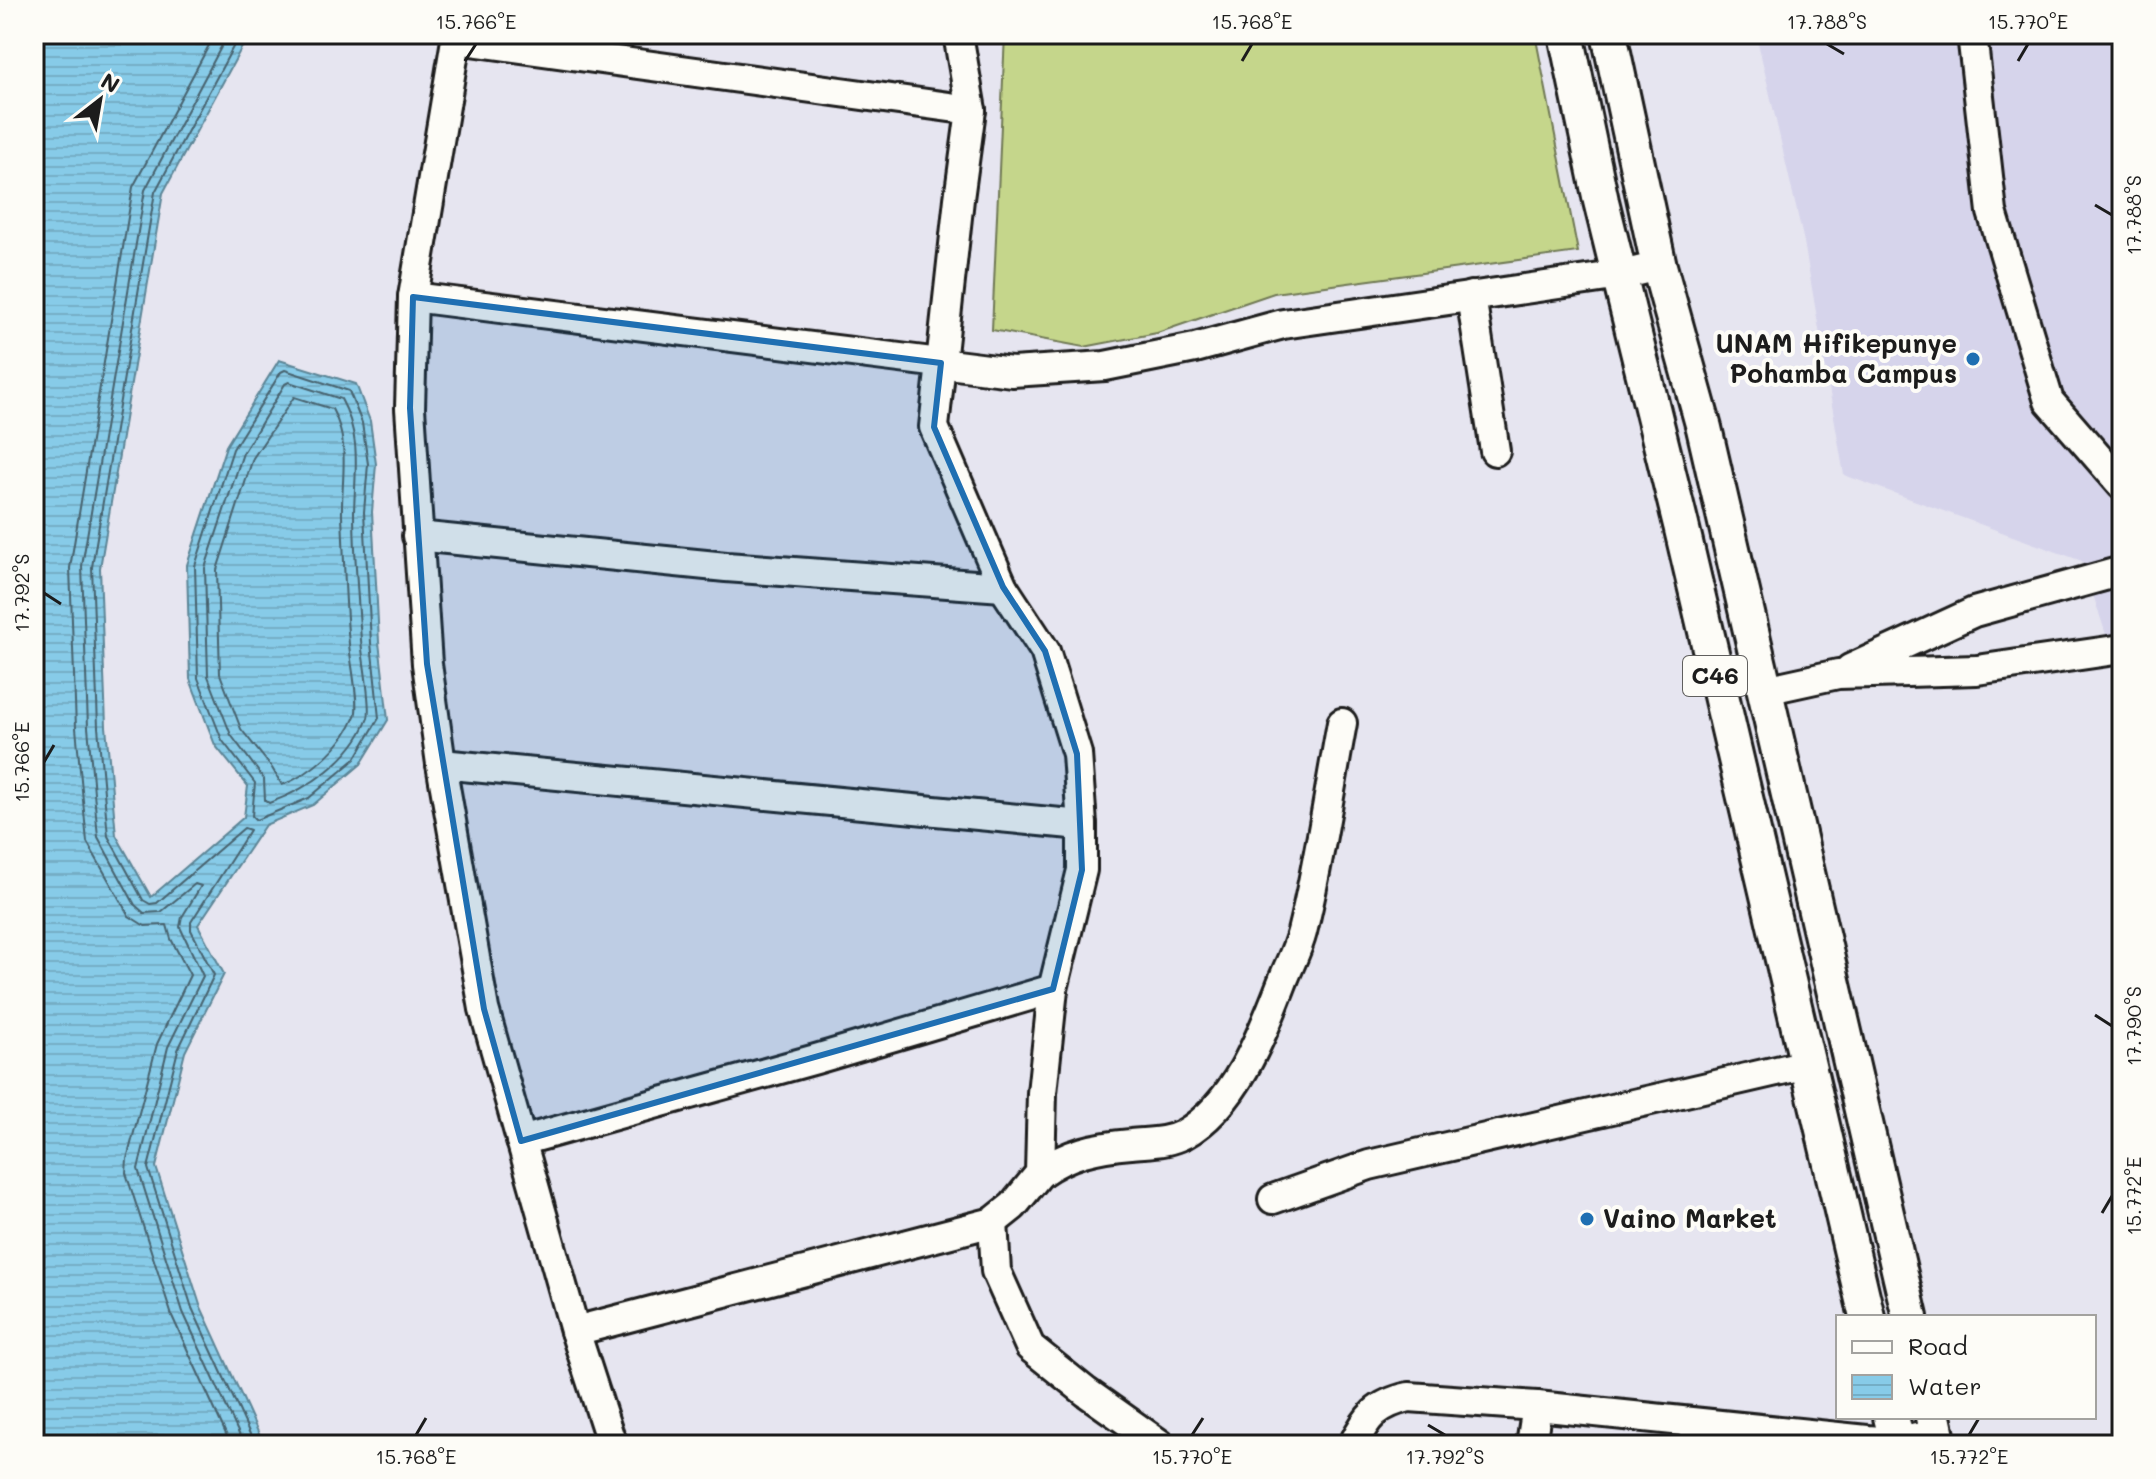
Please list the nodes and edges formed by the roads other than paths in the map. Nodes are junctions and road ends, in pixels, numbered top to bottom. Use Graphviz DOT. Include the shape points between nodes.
graph roads {
  1 [pos="958,34"];
  2 [pos="1566,34"];
  3 [pos="1609,34"];
  4 [pos="1972,34"];
  5 [pos="457,36"];
  6 [pos="971,110"];
  7 [pos="1659,266"];
  8 [pos="1621,275"];
  9 [pos="1471,296"];
  10 [pos="413,297"];
  11 [pos="941,363"];
  12 [pos="1495,451"];
  13 [pos="2122,485"];
  14 [pos="417,536"];
  15 [pos="2122,571"];
  16 [pos="1003,587"];
  17 [pos="2122,649"];
  18 [pos="1838,674"];
  19 [pos="1765,690"];
  20 [pos="1721,698"];
  21 [pos="1342,723"];
  22 [pos="441,764"];
  23 [pos="1082,825"];
  24 [pos="1053,989"];
  25 [pos="1807,1064"];
  26 [pos="521,1141"];
  27 [pos="1040,1173"];
  28 [pos="1273,1199"];
  29 [pos="993,1222"];
  30 [pos="1867,1315"];
  31 [pos="1910,1315"];
  32 [pos="575,1331"];
  33 [pos="1537,1406"];
  34 [pos="1936,1432"];
  35 [pos="1895,1435"];
  36 [pos="612,1445"];
  37 [pos="1161,1445"];
  38 [pos="1353,1445"];
  39 [pos="1531,1445"];
  1 -- 6 [label="street"];
  2 -- 8 [label="main road, C46"];
  3 -- 7 [label="main road, C46"];
  4 -- 13 [label="street" via="1992,212 2049,401"];
  5 -- 6 [label="street"];
  5 -- 10 [label="street"];
  6 -- 11 [label="street"];
  7 -- 8 [label="street"];
  7 -- 19 [label="main road, C46" via="1704,428"];
  8 -- 9 [label="street"];
  8 -- 20 [label="main road, C46"];
  9 -- 11 [label="street" via="1283,324 1105,366 1012,372"];
  9 -- 12 [label="street"];
  10 -- 11 [label="street"];
  10 -- 14 [label="street" via="410,408"];
  11 -- 16 [label="street" via="934,427"];
  14 -- 16 [label="street" via="726,567"];
  14 -- 22 [label="street"];
  15 -- 18 [label="street" via="1974,612"];
  16 -- 23 [label="street" via="1045,651 1077,754"];
  17 -- 18 [label="street" via="1977,670"];
  18 -- 19 [label="street"];
  19 -- 20 [label="main road"];
  19 -- 31 [label="main road, C46"];
  20 -- 25 [label="main road, C46"];
  21 -- 27 [label="street" via="1301,935 1274,1004 1228,1093 1206,1119 1182,1135 1099,1147 1059,1159"];
  22 -- 23 [label="street"];
  22 -- 26 [label="street" via="484,1009"];
  23 -- 24 [label="street" via="1082,870"];
  24 -- 26 [label="street"];
  24 -- 27 [label="street"];
  25 -- 28 [label="street" via="1369,1165"];
  25 -- 30 [label="main road, C46"];
  26 -- 32 [label="street"];
  27 -- 29 [label="street"];
  29 -- 32 [label="street"];
  29 -- 37 [label="street" via="996,1271 1030,1347"];
  32 -- 36 [label="street"];
  33 -- 35 [label="street"];
  33 -- 38 [label="street" via="1409,1397 1390,1401 1378,1408"];
  33 -- 39 [label="street"];
  34 -- 35 [label="street"];
}
